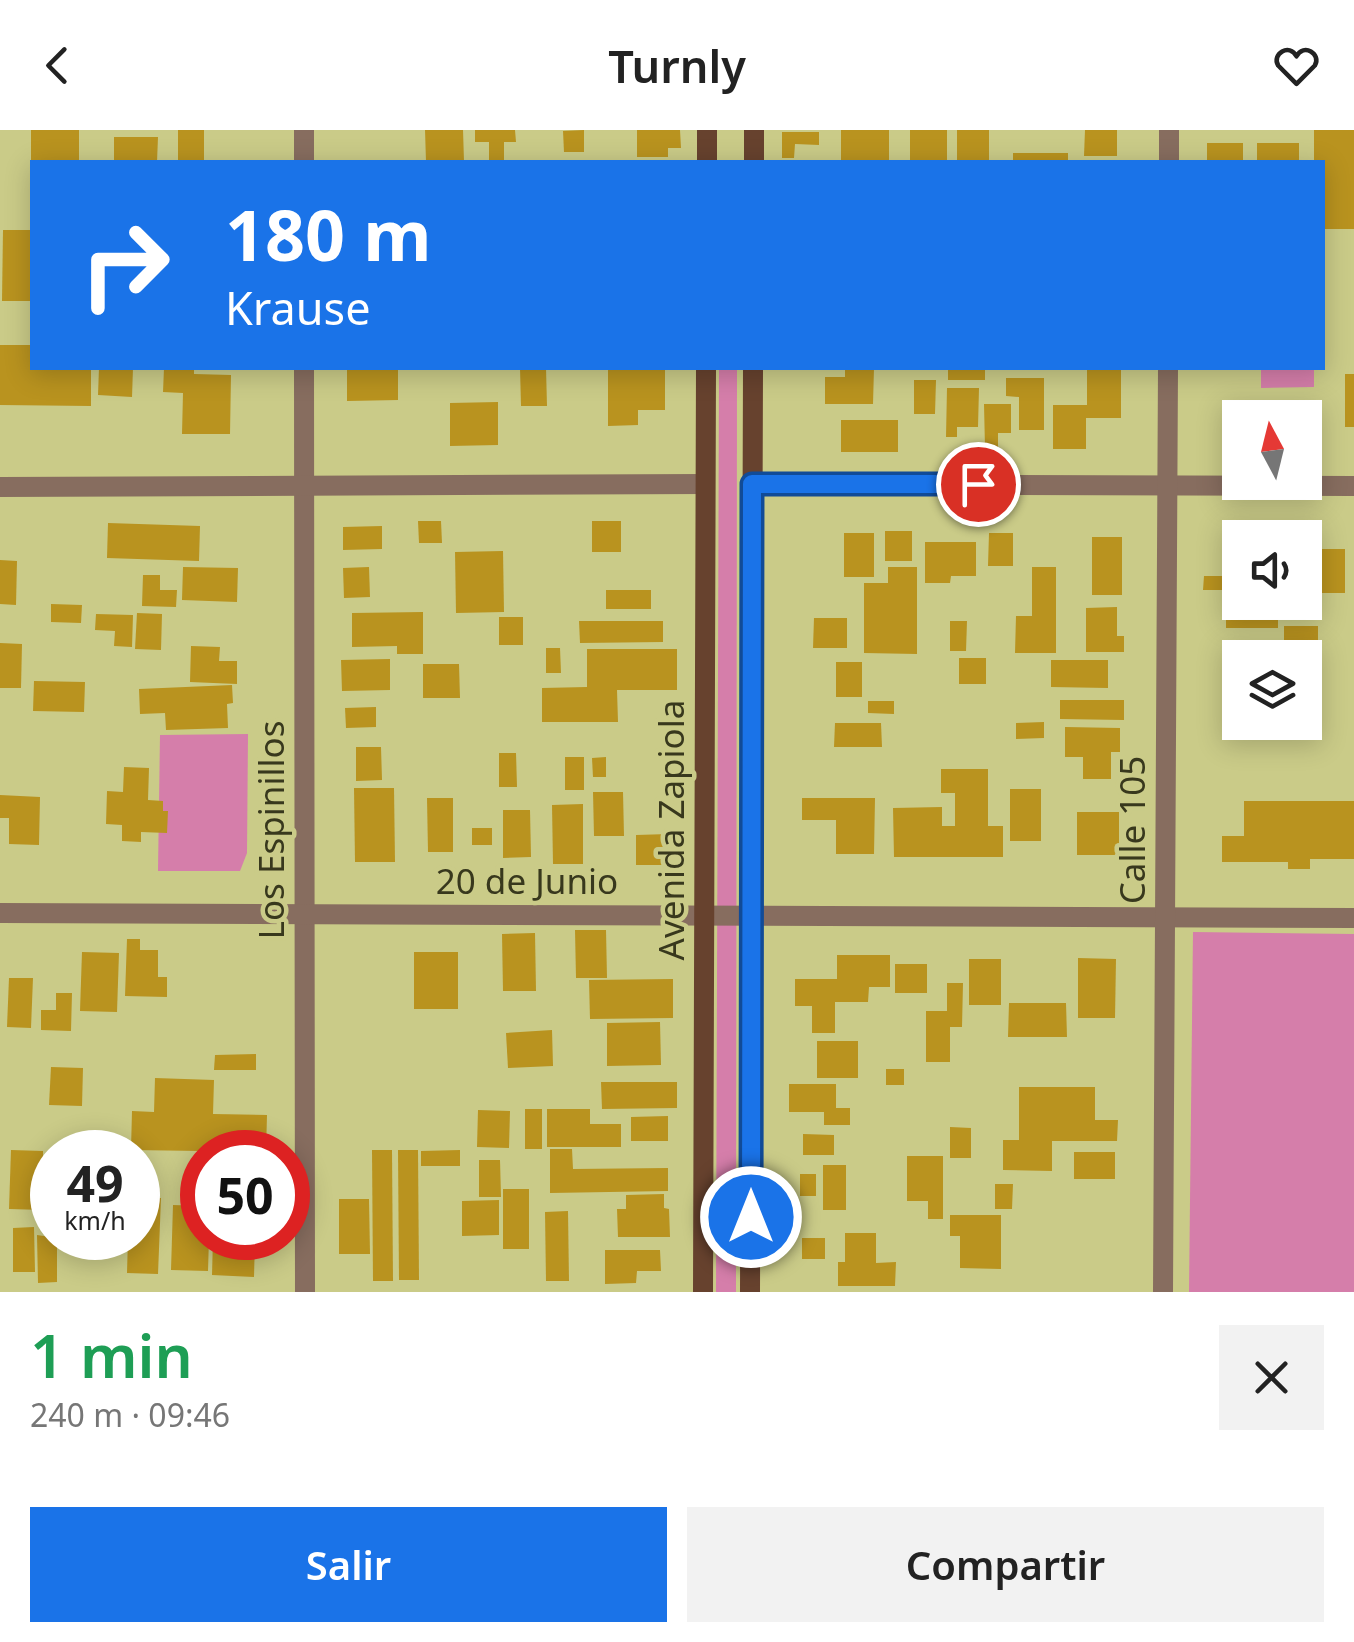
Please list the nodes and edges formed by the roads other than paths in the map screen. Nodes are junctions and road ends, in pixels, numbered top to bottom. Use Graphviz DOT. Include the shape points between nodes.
graph roads {
  1 [pos="304,130"];
  2 [pos="707,130"];
  3 [pos="754,130"];
  4 [pos="1169,130"];
  5 [pos="304,160"];
  6 [pos="707,160"];
  7 [pos="754,160"];
  8 [pos="1169,160"];
  9 [pos="304,370"];
  10 [pos="706,370"];
  11 [pos="753,370"];
  12 [pos="1168,370"];
  13 [pos="705,484"];
  14 [pos="752,484"];
  15 [pos="1167,485"];
  16 [pos="304,486"];
  17 [pos="1354,486"];
  18 [pos="0,487"];
  19 [pos="0,913"];
  20 [pos="304,914"];
  21 [pos="704,916"];
  22 [pos="752,916"];
  23 [pos="1165,917"];
  24 [pos="1354,918"];
  25 [pos="305,1292"];
  26 [pos="704,1292"];
  27 [pos="750,1292"];
  28 [pos="1163,1292"];
  1 -- 5 [label="street"];
  2 -- 6 [label="main road"];
  3 -- 7 [label="main road"];
  4 -- 8 [label="street"];
  9 -- 16 [label="street, Los Espinillos"];
  10 -- 13 [label="main road, Avenida Zapiola"];
  11 -- 14 [label="main road"];
  12 -- 15 [label="street, Calle 105"];
  13 -- 16 [label="street"];
  13 -- 21 [label="main road, Avenida Zapiola"];
  14 -- 15 [label="street"];
  14 -- 22 [label="main road"];
  15 -- 17 [label="street"];
  15 -- 23 [label="street, Calle 105"];
  16 -- 18 [label="street"];
  16 -- 20 [label="street, Los Espinillos"];
  19 -- 20 [label="street, 20 de Junio"];
  20 -- 21 [label="street, 20 de Junio"];
  20 -- 25 [label="street, Los Espinillos"];
  21 -- 22 [label="street, 20 de Junio"];
  21 -- 26 [label="main road, Avenida Zapiola"];
  22 -- 23 [label="street, 20 de Junio"];
  22 -- 27 [label="main road"];
  23 -- 24 [label="street, 20 de Junio"];
  23 -- 28 [label="street, Calle 105"];
}
